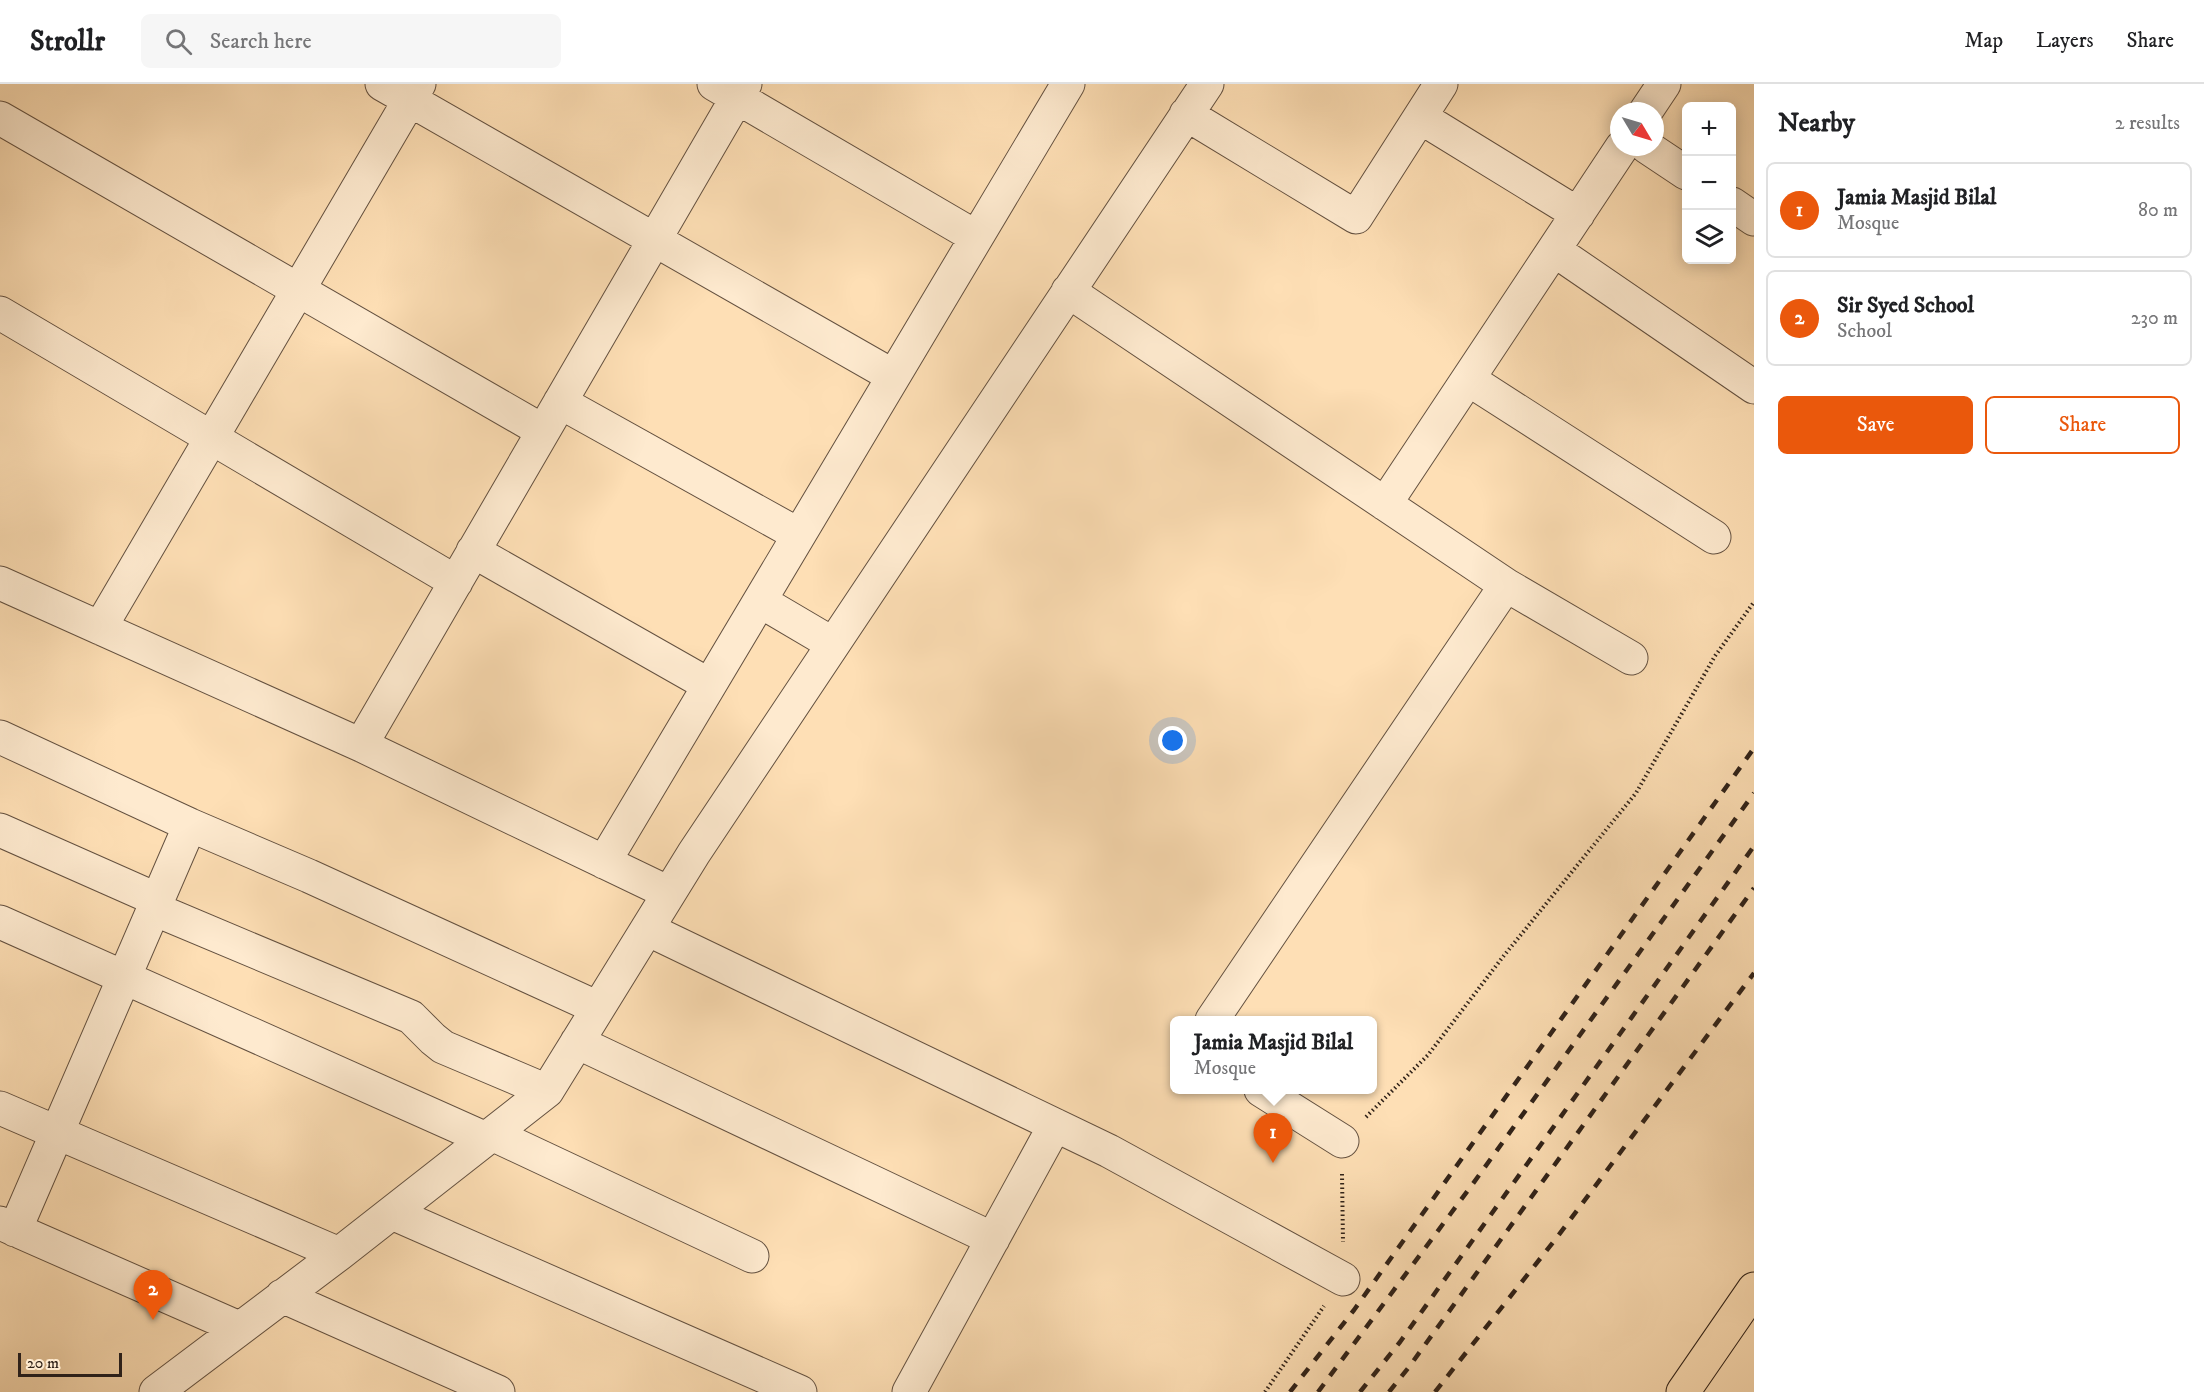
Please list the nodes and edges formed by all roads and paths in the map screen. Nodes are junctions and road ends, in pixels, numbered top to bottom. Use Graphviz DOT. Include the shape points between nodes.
graph roads {
  1 [pos="1441,84"];
  2 [pos="1664,84"];
  3 [pos="1059,87"];
  4 [pos="732,88"];
  5 [pos="404,89"];
  6 [pos="1192,95"];
  7 [pos="1652,102"];
  8 [pos="1420,117"];
  9 [pos="0,118"];
  10 [pos="1616,156"];
  11 [pos="1660,156"];
  12 [pos="1682,170"];
  13 [pos="1736,207"];
  14 [pos="1578,214"];
  15 [pos="1754,219"];
  16 [pos="976,237"];
  17 [pos="654,240"];
  18 [pos="1554,250"];
  19 [pos="298,290"];
  20 [pos="1068,291"];
  21 [pos="0,313"];
  22 [pos="893,376"];
  23 [pos="1468,379"];
  24 [pos="1754,387"];
  25 [pos="560,402"];
  26 [pos="543,431"];
  27 [pos="212,438"];
  28 [pos="1385,504"];
  29 [pos="799,535"];
  30 [pos="1713,537"];
  31 [pos="474,551"];
  32 [pos="456,582"];
  33 [pos="0,583"];
  34 [pos="1506,585"];
  35 [pos="760,601"];
  36 [pos="1754,602"];
  37 [pos="100,628"];
  38 [pos="833,644"];
  39 [pos="1631,658"];
  40 [pos="709,686"];
  41 [pos="0,737"];
  42 [pos="361,745"];
  43 [pos="190,825"];
  44 [pos="0,830"];
  45 [pos="604,862"];
  46 [pos="669,893"];
  47 [pos="156,904"];
  48 [pos="0,922"];
  49 [pos="647,929"];
  50 [pos="124,977"];
  51 [pos="598,1008"];
  52 [pos="1215,1016"];
  53 [pos="577,1042"];
  54 [pos="547,1091"];
  55 [pos="1269,1094"];
  56 [pos="0,1108"];
  57 [pos="1055,1125"];
  58 [pos="58,1131"];
  59 [pos="489,1137"];
  60 [pos="1342,1141"];
  61 [pos="392,1213"];
  62 [pos="8,1226"];
  63 [pos="993,1239"];
  64 [pos="339,1254"];
  65 [pos="752,1256"];
  66 [pos="1343,1279"];
  67 [pos="1754,1289"];
  68 [pos="282,1296"];
  69 [pos="239,1329"];
  70 [pos="156,1392"];
  71 [pos="498,1392"];
  72 [pos="800,1392"];
  73 [pos="909,1392"];
  74 [pos="1265,1392"];
  75 [pos="1683,1392"];
  1 -- 8 [label="street"];
  2 -- 7 [label="street"];
  3 -- 16 [label="street"];
  4 -- 16 [label="street"];
  4 -- 17 [label="street"];
  5 -- 17 [label="street"];
  5 -- 19 [label="street"];
  6 -- 8 [label="street" via="1356,217"];
  6 -- 20 [label="street"];
  8 -- 14 [label="street"];
  9 -- 19 [label="street"];
  10 -- 14 [label="street"];
  11 -- 12 [label="street"];
  13 -- 15 [label="street"];
  14 -- 18 [label="street"];
  16 -- 22 [label="street"];
  17 -- 22 [label="street"];
  17 -- 25 [label="street"];
  18 -- 23 [label="street"];
  18 -- 24 [label="street"];
  19 -- 26 [label="street"];
  19 -- 27 [label="street"];
  20 -- 28 [label="street"];
  20 -- 38 [label="street"];
  21 -- 27 [label="street"];
  22 -- 29 [label="street"];
  23 -- 28 [label="street"];
  23 -- 30 [label="street"];
  25 -- 26 [label="street"];
  25 -- 29 [label="street"];
  26 -- 31 [label="street"];
  27 -- 32 [label="street"];
  27 -- 37 [label="street"];
  28 -- 34 [label="street"];
  29 -- 35 [label="street"];
  31 -- 32 [label="street"];
  31 -- 40 [label="street"];
  32 -- 42 [label="street"];
  33 -- 37 [label="street"];
  34 -- 39 [label="street"];
  34 -- 52 [label="street"];
  35 -- 38 [label="street"];
  35 -- 40 [label="street"];
  36 -- 60 [label="path" via="1715,656 1636,793 1428,1055"];
  37 -- 42 [label="street"];
  38 -- 46 [label="street"];
  40 -- 45 [label="street"];
  41 -- 43 [label="street"];
  42 -- 45 [label="street"];
  43 -- 47 [label="street"];
  43 -- 51 [label="street"];
  44 -- 47 [label="street"];
  45 -- 46 [label="street"];
  46 -- 49 [label="street"];
  47 -- 50 [label="street"];
  47 -- 54 [label="street" via="411,1017 443,1047"];
  48 -- 50 [label="street"];
  49 -- 51 [label="street"];
  49 -- 57 [label="street"];
  50 -- 58 [label="street"];
  50 -- 59 [label="street"];
  51 -- 53 [label="street"];
  53 -- 54 [label="street"];
  53 -- 63 [label="street"];
  54 -- 59 [label="street"];
  55 -- 60 [label="street"];
  56 -- 58 [label="street"];
  57 -- 63 [label="street"];
  57 -- 66 [label="street"];
  58 -- 62 [label="street"];
  58 -- 64 [label="street"];
  59 -- 61 [label="street"];
  59 -- 65 [label="street"];
  60 -- 66 [label="path"];
  61 -- 64 [label="street"];
  61 -- 72 [label="street"];
  62 -- 69 [label="street"];
  63 -- 73 [label="street"];
  64 -- 68 [label="street"];
  66 -- 74 [label="path"];
  67 -- 75 [label="highway"];
  68 -- 69 [label="street"];
  68 -- 71 [label="street"];
  69 -- 70 [label="street"];
}
